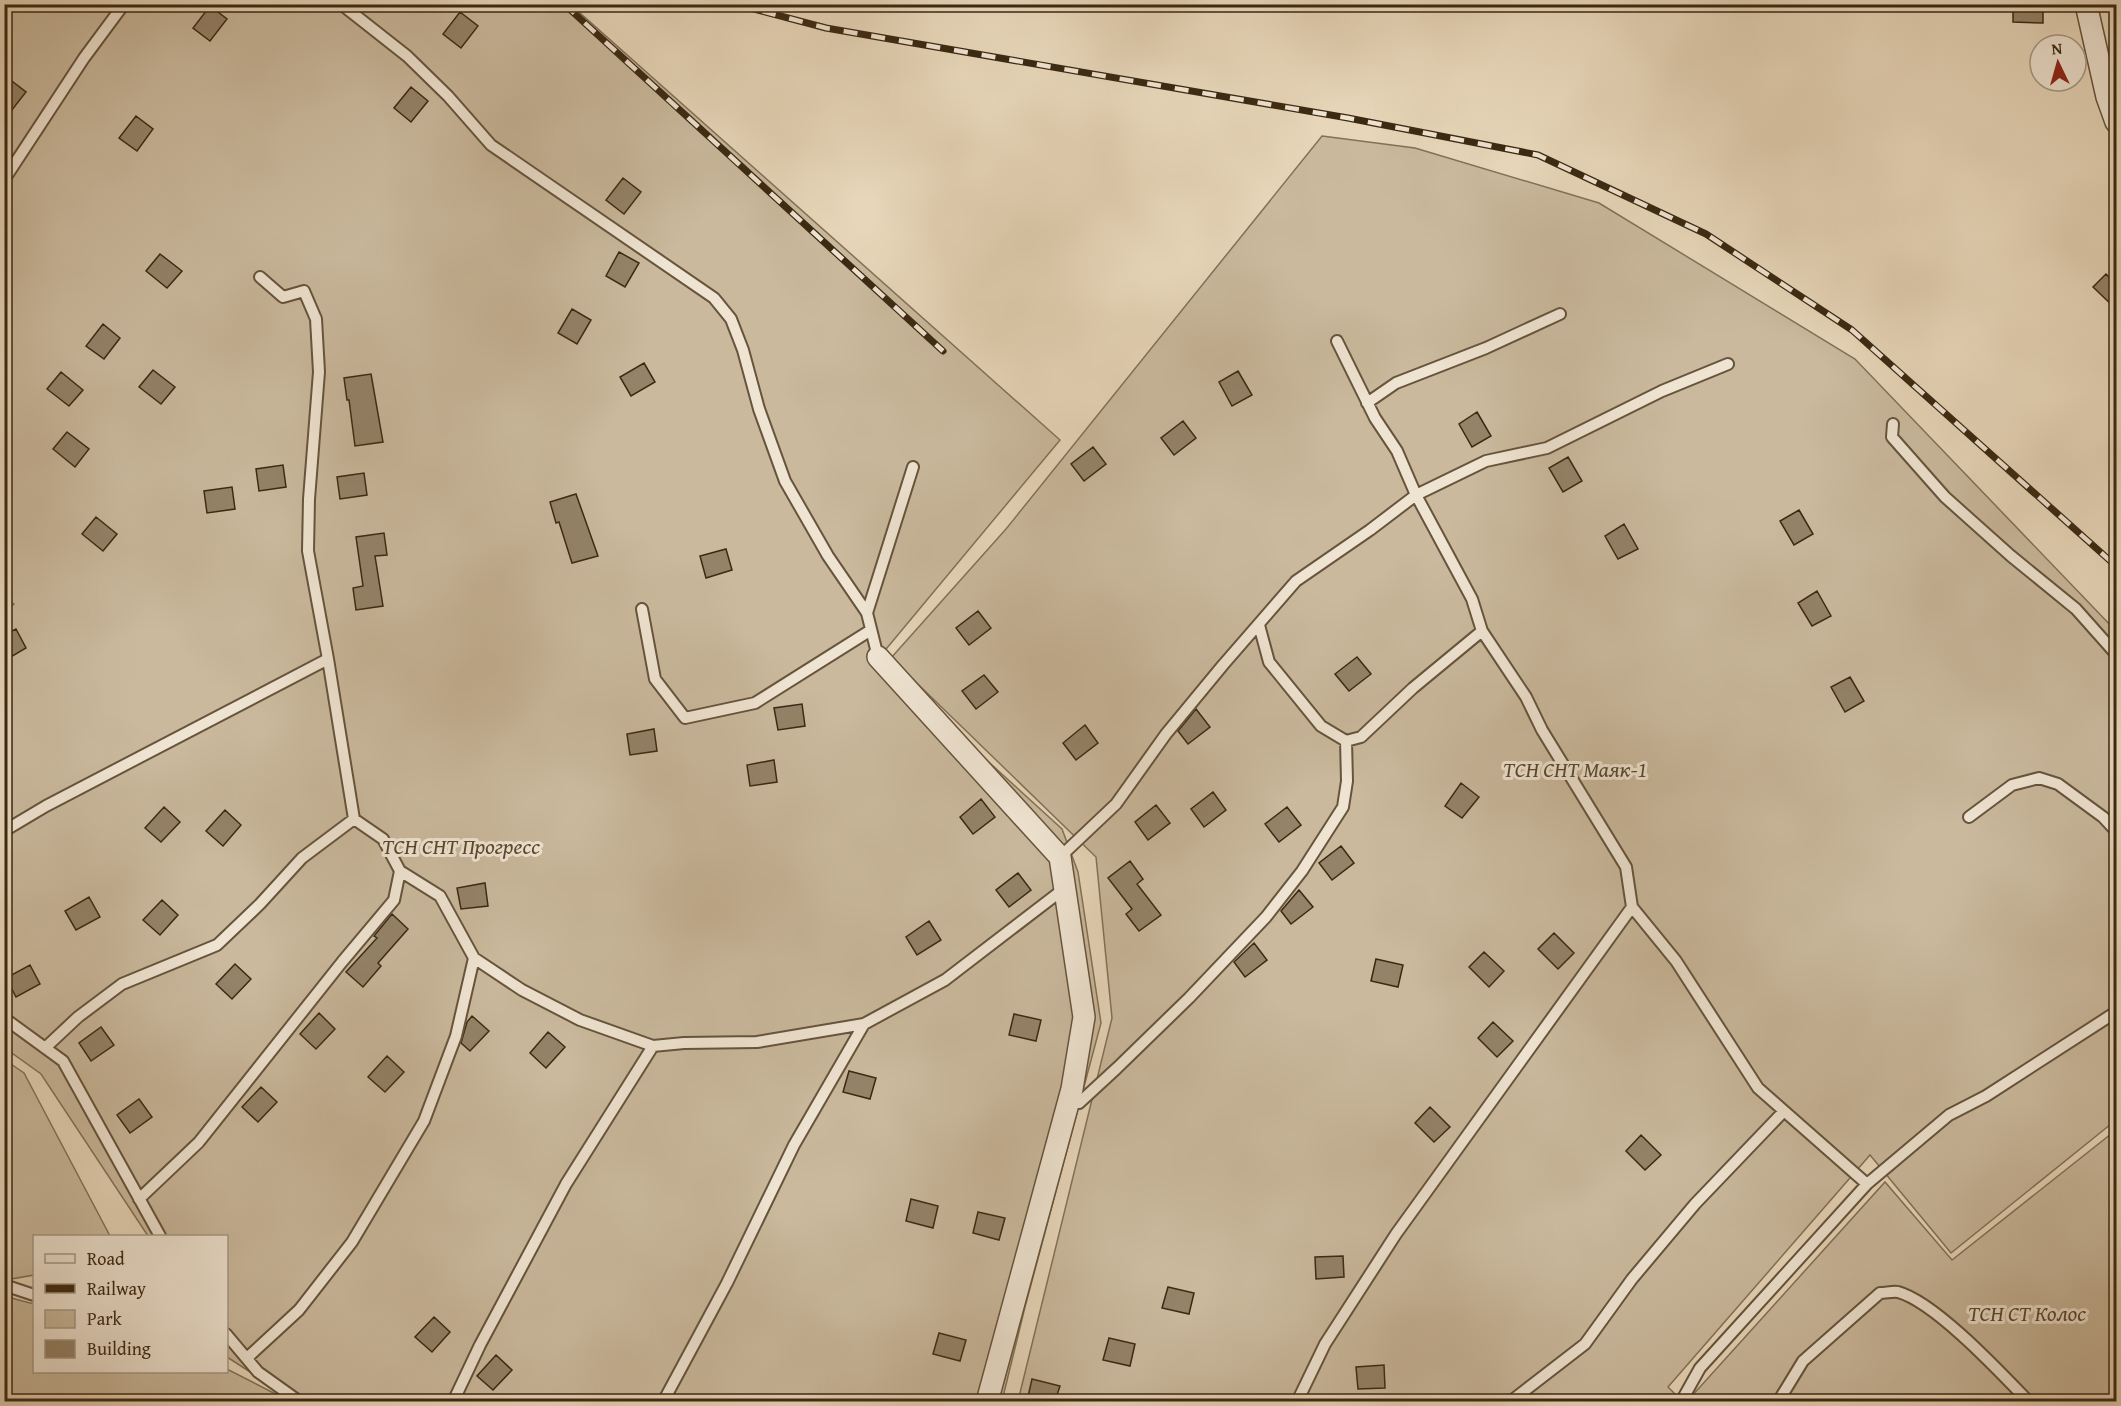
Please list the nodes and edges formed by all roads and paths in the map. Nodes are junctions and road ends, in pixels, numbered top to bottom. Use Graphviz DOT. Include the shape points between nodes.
graph roads {
  1 [pos="124,4"];
  2 [pos="341,4"];
  3 [pos="2086,4"];
  4 [pos="2116,122"];
  5 [pos="4,180"];
  6 [pos="260,277"];
  7 [pos="1560,314"];
  8 [pos="1337,340"];
  9 [pos="1728,364"];
  10 [pos="1368,403"];
  11 [pos="1893,424"];
  12 [pos="913,467"];
  13 [pos="1416,495"];
  14 [pos="642,609"];
  15 [pos="867,613"];
  16 [pos="1259,625"];
  17 [pos="871,630"];
  18 [pos="1482,631"];
  19 [pos="2116,654"];
  20 [pos="878,657"];
  21 [pos="328,659"];
  22 [pos="1346,741"];
  23 [pos="1969,817"];
  24 [pos="354,819"];
  25 [pos="4,831"];
  26 [pos="2116,831"];
  27 [pos="1060,857"];
  28 [pos="400,871"];
  29 [pos="1065,888"];
  30 [pos="1632,907"];
  31 [pos="474,958"];
  32 [pos="2116,1012"];
  33 [pos="4,1018"];
  34 [pos="864,1024"];
  35 [pos="653,1046"];
  36 [pos="45,1048"];
  37 [pos="1069,1102"];
  38 [pos="1784,1111"];
  39 [pos="1867,1184"];
  40 [pos="139,1199"];
  41 [pos="159,1235"];
  42 [pos="4,1285"];
  43 [pos="33,1294"];
  44 [pos="228,1336"];
  45 [pos="247,1358"];
  46 [pos="300,1401"];
  47 [pos="453,1401"];
  48 [pos="663,1401"];
  49 [pos="987,1401"];
  50 [pos="1297,1401"];
  51 [pos="1510,1401"];
  52 [pos="1681,1401"];
  53 [pos="1778,1401"];
  54 [pos="2029,1401"];
  1 -- 5 [label="lane"];
  2 -- 15 [label="lane" via="407,56 491,145 714,298 731,319 743,350 784,481"];
  3 -- 4 [label="street"];
  6 -- 21 [label="lane" via="283,297 304,291 316,320 319,372 308,551"];
  7 -- 10 [label="lane" via="1396,383"];
  8 -- 10 [label="lane"];
  9 -- 13 [label="lane" via="1662,391 1546,448 1486,461"];
  10 -- 13 [label="lane" via="1397,451"];
  11 -- 19 [label="lane" via="1892,436 1945,497 2076,609"];
  12 -- 15 [label="lane"];
  13 -- 16 [label="lane" via="1296,581"];
  13 -- 18 [label="lane" via="1472,599"];
  14 -- 17 [label="lane" via="655,679 685,718 755,703"];
  15 -- 17 [label="lane"];
  16 -- 22 [label="lane" via="1269,662 1321,726"];
  16 -- 27 [label="lane" via="1166,734 1116,804"];
  17 -- 20 [label="lane"];
  18 -- 22 [label="lane" via="1361,737"];
  18 -- 30 [label="lane" via="1526,697 1626,867"];
  20 -- 27 [label="street"];
  21 -- 24 [label="lane"];
  21 -- 25 [label="lane"];
  22 -- 37 [label="lane" via="1343,807 1302,871 1266,916 1181,1006 1079,1103"];
  23 -- 26 [label="lane" via="2012,785 2039,778 2058,784"];
  24 -- 28 [label="lane" via="383,839"];
  24 -- 36 [label="lane" via="302,858 217,945 122,984"];
  27 -- 29 [label="street"];
  28 -- 31 [label="lane" via="440,896"];
  28 -- 40 [label="lane" via="394,900 199,1142"];
  29 -- 34 [label="lane" via="945,980"];
  29 -- 37 [label="street" via="1084,1017"];
  30 -- 38 [label="lane" via="1676,961 1758,1088"];
  30 -- 50 [label="lane" via="1396,1234 1325,1344"];
  31 -- 35 [label="lane" via="522,990 580,1020"];
  31 -- 45 [label="lane" via="456,1036 424,1121 352,1242 299,1310"];
  32 -- 39 [label="lane" via="1986,1096 1949,1115"];
  33 -- 36 [label="lane"];
  34 -- 35 [label="lane" via="757,1042"];
  34 -- 48 [label="lane" via="794,1145 727,1283"];
  35 -- 47 [label="lane" via="566,1184"];
  36 -- 40 [label="lane" via="63,1061"];
  37 -- 49 [label="street"];
  38 -- 39 [label="lane"];
  38 -- 51 [label="lane" via="1695,1204 1632,1279 1586,1344"];
  39 -- 52 [label="lane" via="1701,1368"];
  40 -- 41 [label="lane"];
  42 -- 43 [label="lane"];
  44 -- 45 [label="lane"];
  45 -- 46 [label="lane" via="258,1372"];
  53 -- 54 [label="lane" via="1803,1361 1880,1293 1896,1291 1918,1300"];
}
